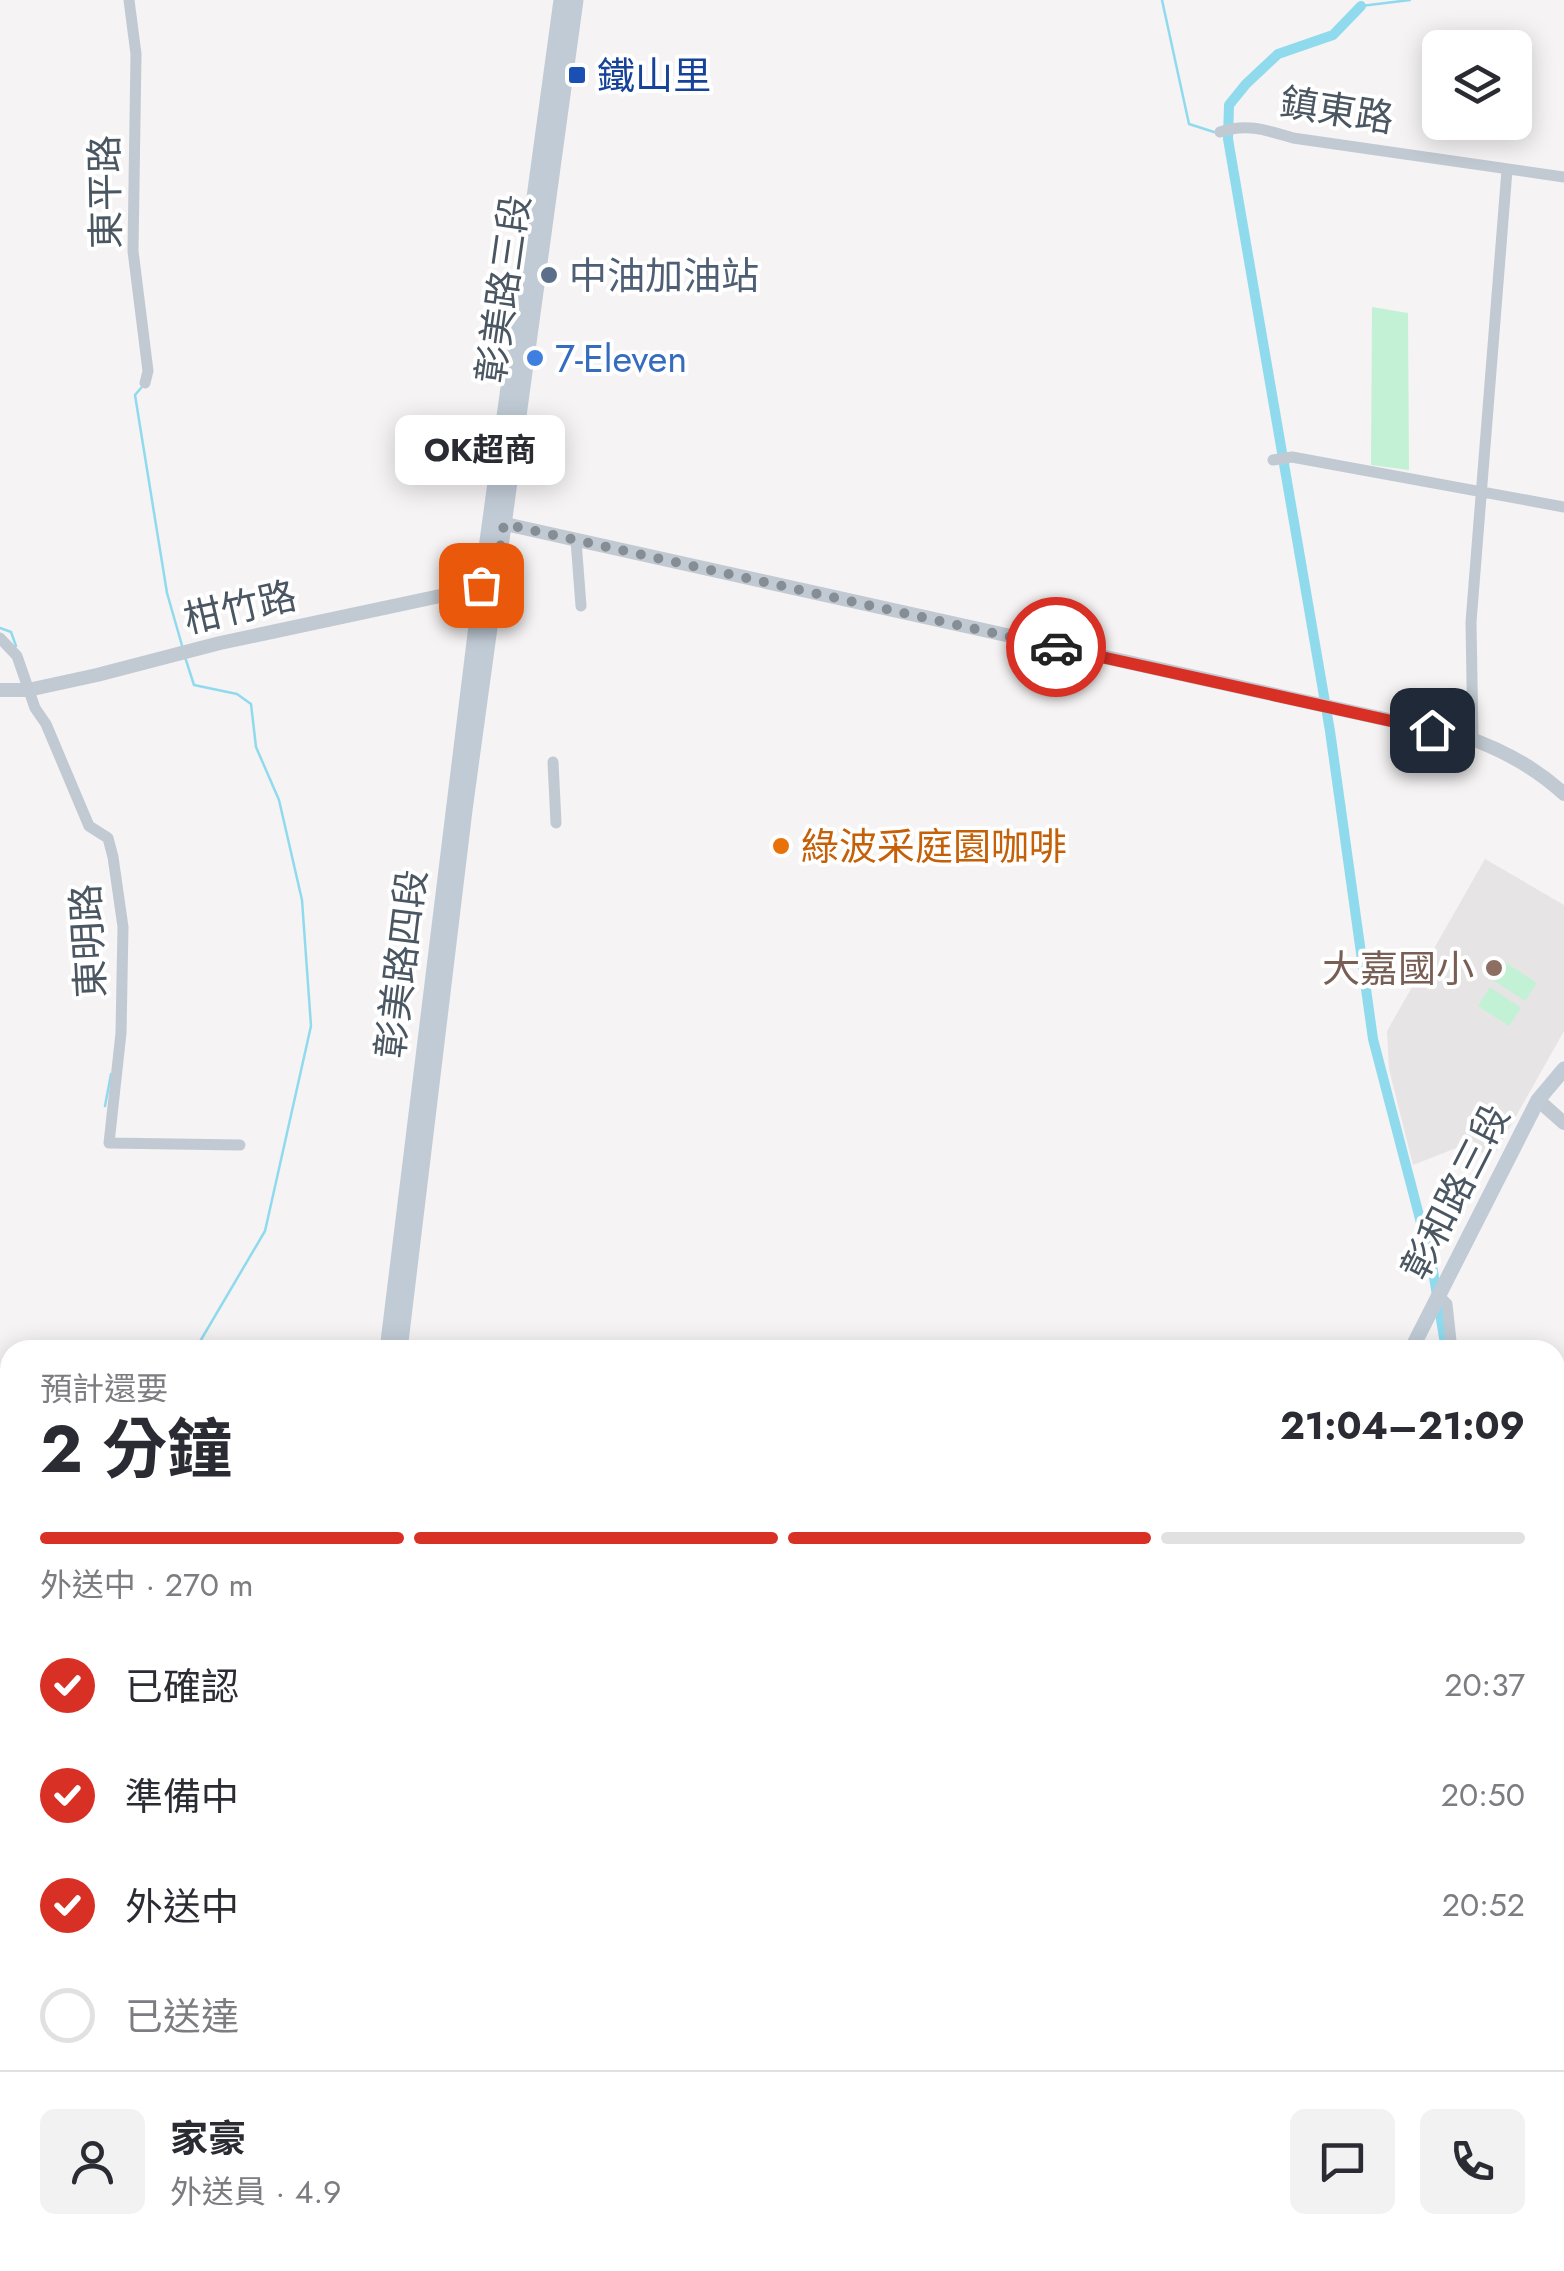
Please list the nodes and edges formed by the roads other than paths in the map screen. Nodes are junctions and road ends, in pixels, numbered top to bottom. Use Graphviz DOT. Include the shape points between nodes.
graph roads {
  1 [pos="130,0"];
  2 [pos="561,0"];
  3 [pos="576,0"];
  4 [pos="1220,132"];
  5 [pos="1507,170"];
  6 [pos="1564,177"];
  7 [pos="145,383"];
  8 [pos="1282,459"];
  9 [pos="1480,489"];
  10 [pos="1564,508"];
  11 [pos="497,522"];
  12 [pos="576,541"];
  13 [pos="488,586"];
  14 [pos="581,606"];
  15 [pos="0,638"];
  16 [pos="0,690"];
  17 [pos="28,690"];
  18 [pos="1473,740"];
  19 [pos="552,762"];
  20 [pos="1564,780"];
  21 [pos="1564,793"];
  22 [pos="556,822"];
  23 [pos="1564,1069"];
  24 [pos="1538,1100"];
  25 [pos="1564,1123"];
  26 [pos="240,1145"];
  27 [pos="1434,1302"];
  28 [pos="388,1340"];
  29 [pos="401,1340"];
  30 [pos="1417,1340"];
  31 [pos="1451,1340"];
  1 -- 7 [label="street, 東平路" via="136,54 134,251"];
  2 -- 11 [label="main road, 彰美路三段"];
  3 -- 11 [label="main road, 彰美路三段"];
  4 -- 5 [label="street, 鎮東路" via="1239,126"];
  5 -- 6 [label="street, 鎮東路"];
  5 -- 9 [label="street"];
  8 -- 9 [label="street"];
  9 -- 10 [label="street"];
  9 -- 18 [label="street"];
  11 -- 12 [label="street"];
  11 -- 13 [label="main road, 彰美路三段"];
  12 -- 14 [label="street"];
  12 -- 18 [label="street"];
  13 -- 17 [label="street, 柑竹路"];
  13 -- 28 [label="main road, 彰美路四段"];
  13 -- 29 [label="main road, 彰美路四段"];
  15 -- 17 [label="street, 東明路" via="17,656"];
  16 -- 17 [label="street, 柑竹路"];
  17 -- 26 [label="street, 東明路" via="89,826 108,838 114,857 123,927 122,1018 109,1143"];
  18 -- 21 [label="street" via="1542,774"];
  19 -- 22 [label="street"];
  20 -- 21 [label="street"];
  23 -- 24 [label="main road, 彰和路三段"];
  24 -- 25 [label="street"];
  24 -- 27 [label="main road, 彰和路三段"];
  27 -- 30 [label="main road, 彰和路三段"];
  27 -- 31 [label="street" via="1447,1304"];
}
